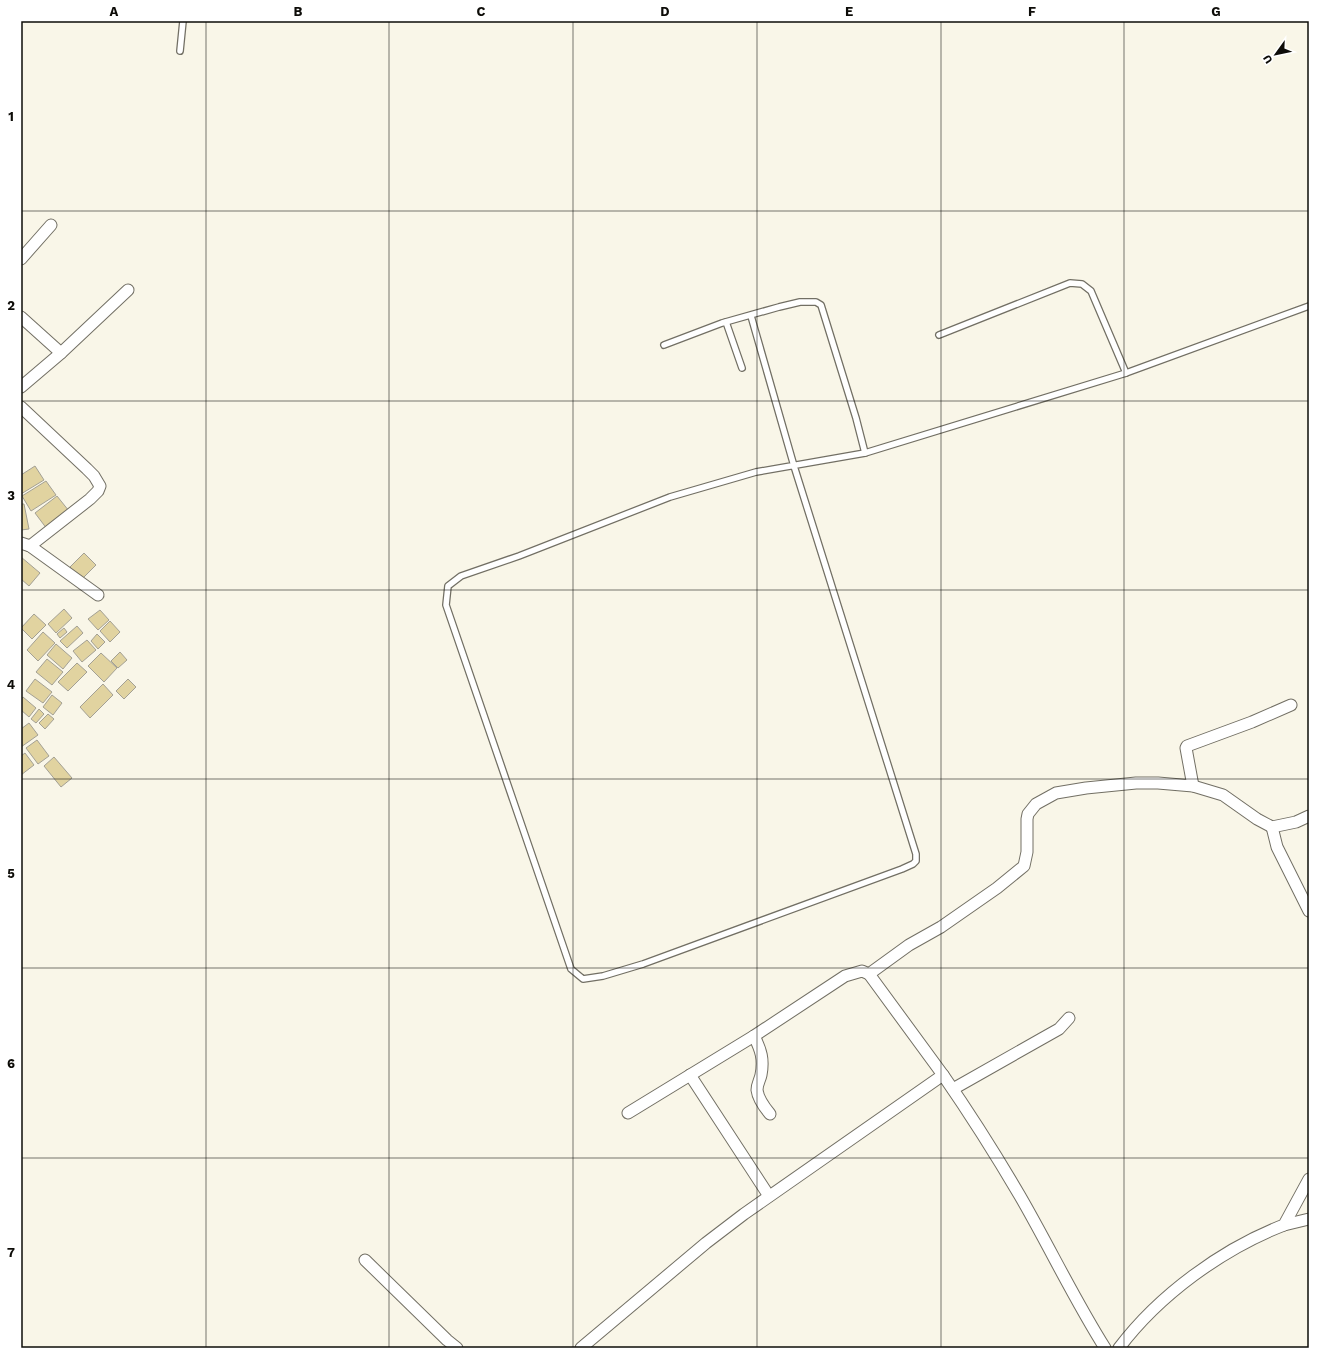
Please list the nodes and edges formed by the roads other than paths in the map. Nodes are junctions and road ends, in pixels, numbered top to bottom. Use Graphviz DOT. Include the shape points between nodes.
graph roads {
  1 [pos="183,21"];
  2 [pos="180,51"];
  3 [pos="51,225"];
  4 [pos="21,259"];
  5 [pos="128,290"];
  6 [pos="1309,306"];
  7 [pos="751,316"];
  8 [pos="21,317"];
  9 [pos="726,322"];
  10 [pos="939,335"];
  11 [pos="664,345"];
  12 [pos="61,352"];
  13 [pos="742,368"];
  14 [pos="1126,373"];
  15 [pos="21,387"];
  16 [pos="21,407"];
  17 [pos="865,453"];
  18 [pos="794,466"];
  19 [pos="26,544"];
  20 [pos="98,595"];
  21 [pos="1291,705"];
  22 [pos="1194,786"];
  23 [pos="1309,816"];
  24 [pos="1272,827"];
  25 [pos="1309,911"];
  26 [pos="869,974"];
  27 [pos="1069,1018"];
  28 [pos="754,1036"];
  29 [pos="690,1075"];
  30 [pos="943,1075"];
  31 [pos="953,1089"];
  32 [pos="628,1112"];
  33 [pos="770,1114"];
  34 [pos="1309,1179"];
  35 [pos="769,1196"];
  36 [pos="1309,1219"];
  37 [pos="1284,1225"];
  38 [pos="365,1260"];
  39 [pos="457,1348"];
  40 [pos="581,1348"];
  41 [pos="1105,1348"];
  42 [pos="1119,1348"];
  1 -- 2 [label="lane"];
  3 -- 4 [label="street"];
  5 -- 12 [label="street"];
  6 -- 14 [label="lane"];
  7 -- 9 [label="lane"];
  7 -- 17 [label="lane" via="800,302 816,302 821,305"];
  7 -- 18 [label="lane"];
  8 -- 12 [label="street"];
  9 -- 11 [label="lane"];
  9 -- 13 [label="lane"];
  10 -- 14 [label="lane" via="1070,283 1082,284 1091,291"];
  12 -- 15 [label="street"];
  14 -- 17 [label="lane"];
  16 -- 19 [label="street" via="94,476 100,486 90,499"];
  17 -- 18 [label="lane"];
  18 -- 18 [label="lane" via="916,854 916,861 643,964 583,979 571,969 446,605 448,586 461,576 670,497 756,472"];
  19 -- 20 [label="street"];
  21 -- 22 [label="street" via="1187,746"];
  22 -- 24 [label="street" via="1223,795"];
  22 -- 26 [label="street" via="1136,783 1086,788 1056,793 1036,804 1027,819 1027,852 1024,866 997,888 941,927 908,945"];
  23 -- 24 [label="street" via="1296,822"];
  24 -- 25 [label="street" via="1277,847"];
  26 -- 28 [label="street" via="862,971 845,976"];
  26 -- 30 [label="street"];
  27 -- 31 [label="street" via="1043,1038"];
  28 -- 29 [label="street"];
  28 -- 33 [label="street" via="762,1057 761,1077 757,1090"];
  29 -- 32 [label="street"];
  29 -- 35 [label="street"];
  30 -- 31 [label="street"];
  30 -- 35 [label="street"];
  31 -- 41 [label="street" via="1020,1196 1088,1322"];
  34 -- 37 [label="street"];
  35 -- 40 [label="street" via="706,1243"];
  36 -- 37 [label="street"];
  37 -- 42 [label="street" via="1240,1244 1205,1267 1159,1303"];
  38 -- 39 [label="street"];
}
